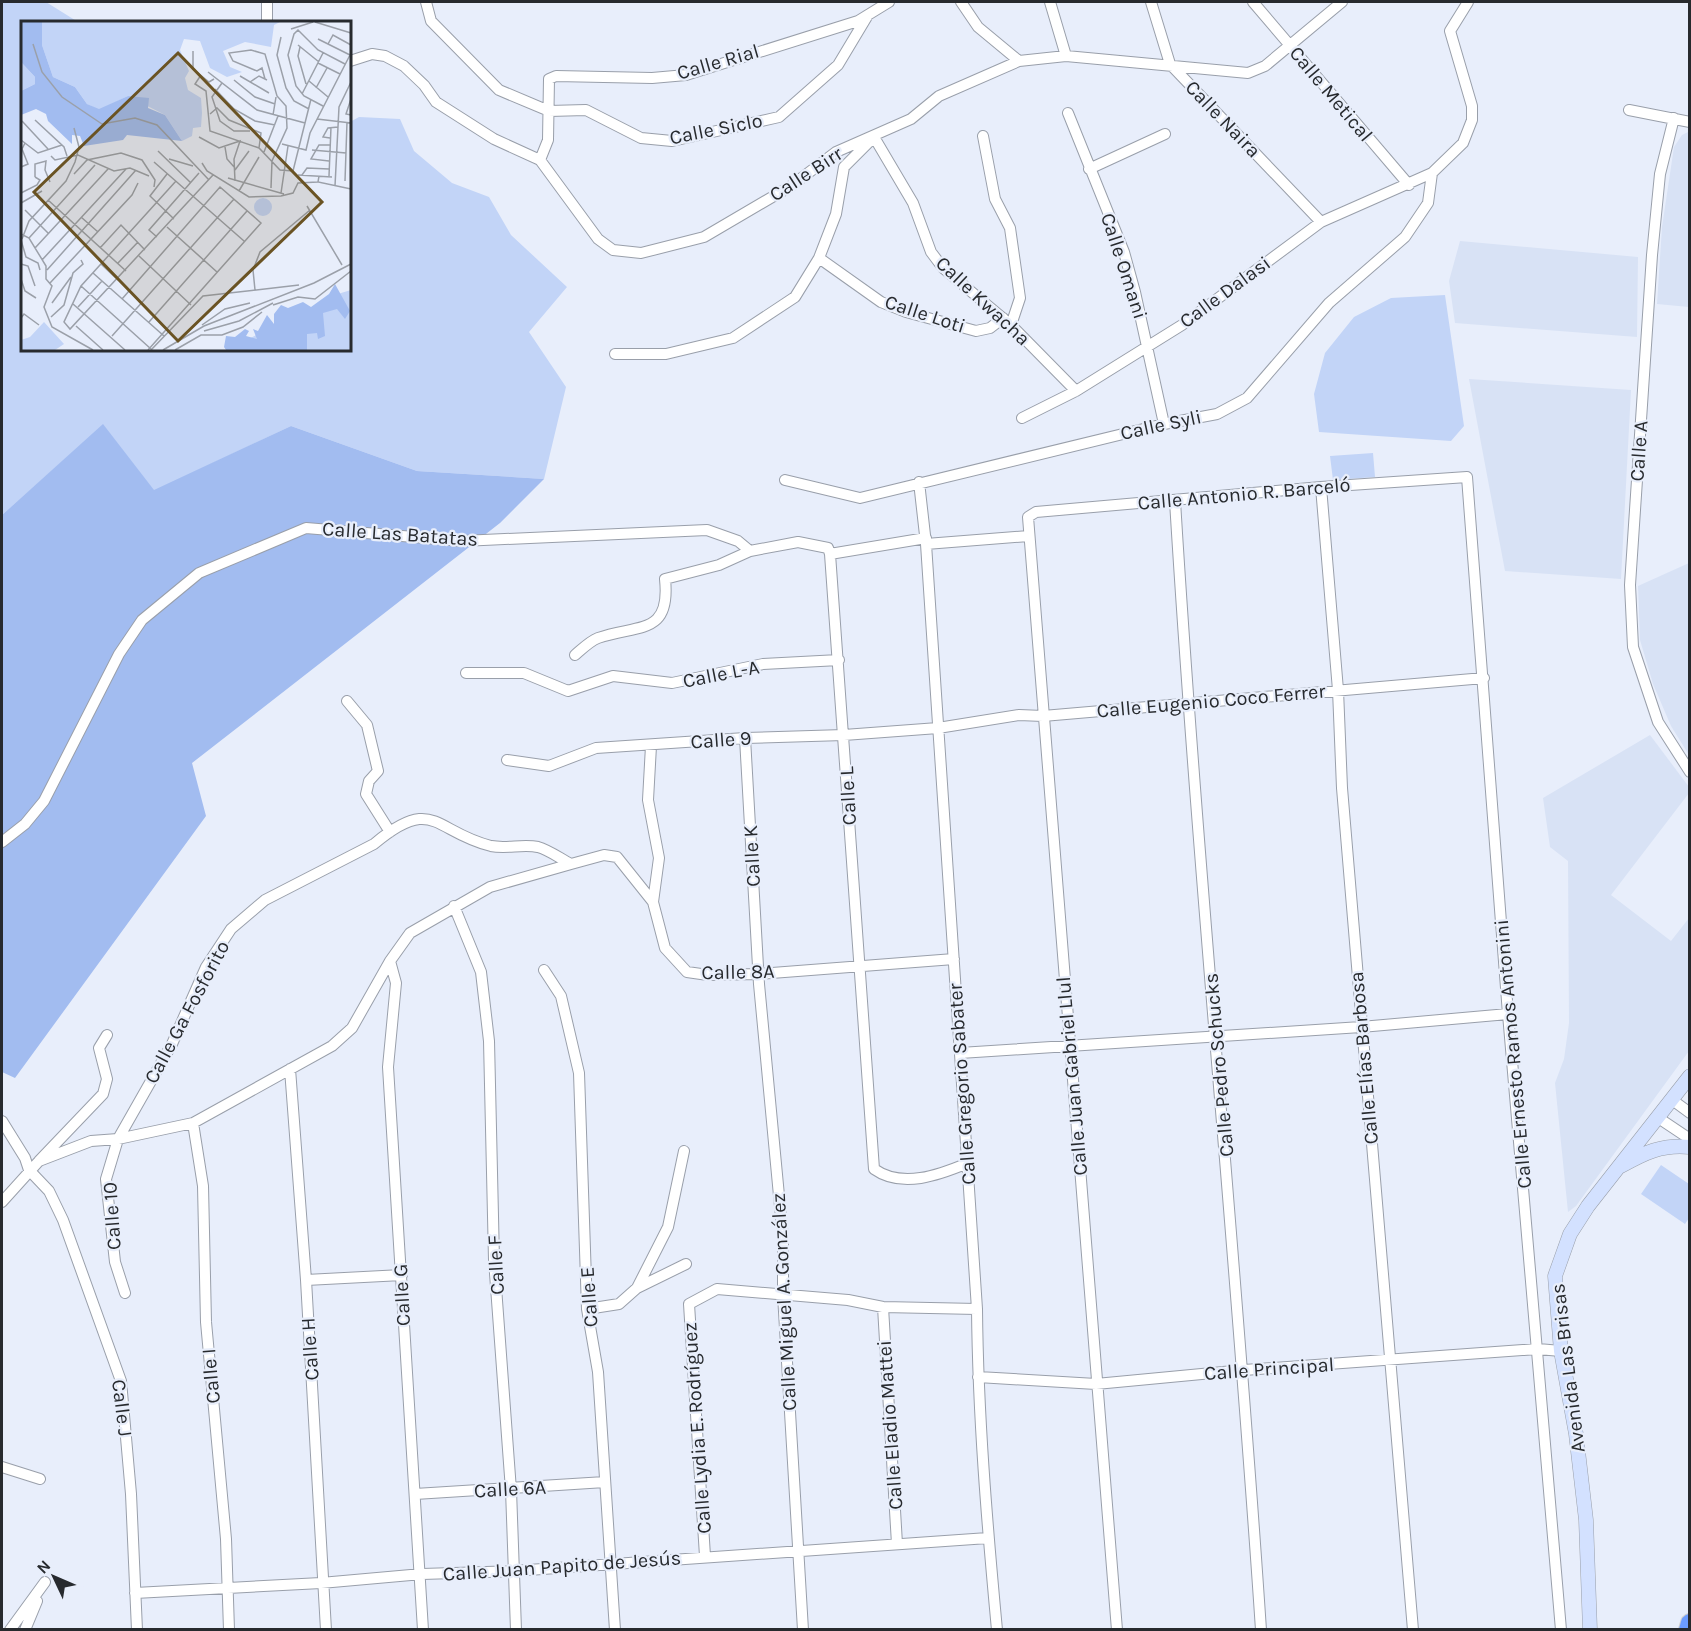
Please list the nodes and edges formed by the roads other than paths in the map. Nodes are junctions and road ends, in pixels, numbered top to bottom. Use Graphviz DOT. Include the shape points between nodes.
graph roads {
  1 [pos="267,2"];
  2 [pos="426,2"];
  3 [pos="889,2"];
  4 [pos="961,2"];
  5 [pos="1050,2"];
  6 [pos="1151,2"];
  7 [pos="1253,2"];
  8 [pos="1342,2"];
  9 [pos="1468,2"];
  10 [pos="868,15"];
  11 [pos="267,21"];
  12 [pos="1289,45"];
  13 [pos="1066,57"];
  14 [pos="351,61"];
  15 [pos="1019,61"];
  16 [pos="1170,64"];
  17 [pos="1629,110"];
  18 [pos="549,111"];
  19 [pos="1068,112"];
  20 [pos="1674,118"];
  21 [pos="1689,122"];
  22 [pos="1165,134"];
  23 [pos="983,136"];
  24 [pos="874,137"];
  25 [pos="540,160"];
  26 [pos="1089,169"];
  27 [pos="1432,173"];
  28 [pos="1409,185"];
  29 [pos="1321,222"];
  30 [pos="819,258"];
  31 [pos="1007,322"];
  32 [pos="1148,345"];
  33 [pos="615,354"];
  34 [pos="1076,391"];
  35 [pos="1022,418"];
  36 [pos="1164,424"];
  37 [pos="1467,477"];
  38 [pos="785,480"];
  39 [pos="919,482"];
  40 [pos="1321,486"];
  41 [pos="1175,501"];
  42 [pos="1028,523"];
  43 [pos="1029,536"];
  44 [pos="926,541"];
  45 [pos="750,551"];
  46 [pos="830,554"];
  47 [pos="575,655"];
  48 [pos="839,660"];
  49 [pos="466,673"];
  50 [pos="1484,678"];
  51 [pos="1338,690"];
  52 [pos="347,701"];
  53 [pos="1187,702"];
  54 [pos="1043,716"];
  55 [pos="938,728"];
  56 [pos="844,735"];
  57 [pos="745,738"];
  58 [pos="651,746"];
  59 [pos="507,760"];
  60 [pos="1689,772"];
  61 [pos="390,832"];
  62 [pos="2,842"];
  63 [pos="571,864"];
  64 [pos="653,902"];
  65 [pos="454,906"];
  66 [pos="954,959"];
  67 [pos="390,961"];
  68 [pos="859,965"];
  69 [pos="544,969"];
  70 [pos="759,974"];
  71 [pos="1508,1014"];
  72 [pos="1361,1027"];
  73 [pos="107,1035"];
  74 [pos="1217,1036"];
  75 [pos="1070,1047"];
  76 [pos="960,1053"];
  77 [pos="290,1069"];
  78 [pos="1689,1076"];
  79 [pos="1671,1099"];
  80 [pos="1689,1113"];
  81 [pos="1657,1117"];
  82 [pos="2,1121"];
  83 [pos="193,1123"];
  84 [pos="118,1139"];
  85 [pos="1689,1139"];
  86 [pos="1689,1147"];
  87 [pos="684,1150"];
  88 [pos="39,1161"];
  89 [pos="968,1162"];
  90 [pos="1617,1168"];
  91 [pos="29,1170"];
  92 [pos="2,1202"];
  93 [pos="686,1264"];
  94 [pos="402,1275"];
  95 [pos="306,1280"];
  96 [pos="637,1288"];
  97 [pos="125,1293"];
  98 [pos="783,1295"];
  99 [pos="883,1307"];
  100 [pos="587,1309"];
  101 [pos="977,1309"];
  102 [pos="1538,1349"];
  103 [pos="1561,1352"];
  104 [pos="1391,1361"];
  105 [pos="1244,1370"];
  106 [pos="978,1377"];
  107 [pos="1096,1384"];
  108 [pos="2,1467"];
  109 [pos="40,1479"];
  110 [pos="604,1482"];
  111 [pos="511,1490"];
  112 [pos="415,1494"];
  113 [pos="988,1538"];
  114 [pos="897,1544"];
  115 [pos="799,1552"];
  116 [pos="705,1556"];
  117 [pos="610,1563"];
  118 [pos="514,1571"];
  119 [pos="422,1574"];
  120 [pos="321,1583"];
  121 [pos="227,1588"];
  122 [pos="135,1593"];
  123 [pos="1689,1623"];
  124 [pos="10,1629"];
  125 [pos="25,1629"];
  126 [pos="137,1629"];
  127 [pos="229,1629"];
  128 [pos="326,1629"];
  129 [pos="423,1629"];
  130 [pos="516,1629"];
  131 [pos="615,1629"];
  132 [pos="803,1629"];
  133 [pos="997,1629"];
  134 [pos="1117,1629"];
  135 [pos="1261,1629"];
  136 [pos="1413,1629"];
  137 [pos="1561,1629"];
  138 [pos="1590,1629"];
  139 [pos="1688,1629"];
  1 -- 11 [label="street"];
  2 -- 18 [label="street, Calle Siclo" via="431,21 499,90"];
  3 -- 10 [label="street, Calle Rial"];
  4 -- 15 [label="street" via="978,27"];
  5 -- 13 [label="street"];
  6 -- 16 [label="street, Calle Naira"];
  7 -- 12 [label="street, Calle Metical"];
  8 -- 12 [label="street, Calle Birr"];
  9 -- 27 [label="street, Calle Dalasi" via="1450,31 1472,106 1472,120 1463,143"];
  10 -- 18 [label="street, Calle Rial" via="686,75 556,76 549,79"];
  10 -- 18 [label="street, Calle Siclo" via="838,65 779,117 672,141 641,138 586,110"];
  12 -- 16 [label="street, Calle Birr" via="1265,66 1248,73"];
  12 -- 28 [label="street, Calle Metical"];
  13 -- 15 [label="street, Calle Birr"];
  13 -- 16 [label="street, Calle Birr"];
  14 -- 25 [label="street, Calle Birr" via="372,54 385,56 404,66 436,102 494,139"];
  15 -- 24 [label="street, Calle Birr" via="939,96 911,119"];
  16 -- 29 [label="street, Calle Naira"];
  17 -- 20 [label="street"];
  18 -- 25 [label="street, Calle Rial" via="548,140"];
  19 -- 26 [label="street, Calle Omani"];
  20 -- 21 [label="street"];
  20 -- 60 [label="street, Calle A" via="1660,174 1652,255 1630,585 1634,647 1658,722"];
  22 -- 26 [label="street"];
  23 -- 31 [label="street" via="995,199 1010,228 1020,298"];
  24 -- 25 [label="street, Calle Birr" via="836,152 791,186 704,237 641,253 614,250 598,239"];
  24 -- 30 [label="street" via="844,167 836,214"];
  24 -- 31 [label="street, Calle Kwacha" via="913,203 931,252 943,268"];
  26 -- 32 [label="street, Calle Omani" via="1124,252"];
  27 -- 28 [label="street, Calle Dalasi"];
  27 -- 36 [label="street, Calle Syli" via="1428,203 1405,237 1329,303 1246,398 1217,414"];
  28 -- 29 [label="street, Calle Dalasi"];
  29 -- 32 [label="street, Calle Dalasi" via="1182,325"];
  30 -- 31 [label="street, Calle Loti" via="881,302 906,312 976,331"];
  30 -- 33 [label="street" via="795,297 733,338 666,354"];
  31 -- 34 [label="street, Calle Kwacha"];
  32 -- 34 [label="street, Calle Dalasi"];
  32 -- 36 [label="street, Calle Omani"];
  34 -- 35 [label="street, Calle Dalasi"];
  36 -- 39 [label="street, Calle Syli"];
  37 -- 40 [label="street, Calle Antonio R. Barceló"];
  37 -- 50 [label="street, Calle Ernesto Ramos Antonini"];
  38 -- 39 [label="street, Calle Syli" via="860,498"];
  39 -- 44 [label="street, Calle Gregorio Sabater"];
  40 -- 41 [label="street, Calle Antonio R. Barceló"];
  40 -- 51 [label="street, Calle Elías Barbosa"];
  41 -- 42 [label="street, Calle Antonio R. Barceló" via="1036,512 1028,517"];
  41 -- 53 [label="street, Calle Pedro Schucks"];
  42 -- 43 [label="street, Calle Juan Gabriel Llul"];
  43 -- 44 [label="street"];
  43 -- 54 [label="street, Calle Juan Gabriel Llul"];
  44 -- 46 [label="street"];
  44 -- 55 [label="street, Calle Gregorio Sabater"];
  45 -- 46 [label="street" via="798,542 828,548"];
  45 -- 47 [label="street" via="719,565 665,579 667,600 662,614 648,626 596,639"];
  45 -- 62 [label="street, Calle Las Batatas" via="738,541 706,530 462,541 306,528 199,573 142,620 119,654 44,801 25,824"];
  46 -- 48 [label="street, Calle L"];
  48 -- 49 [label="street, Calle L-A" via="764,664 672,683 613,676 568,691 524,673"];
  48 -- 56 [label="street, Calle L"];
  50 -- 51 [label="street, Calle Eugenio Coco Ferrer"];
  50 -- 71 [label="street, Calle Ernesto Ramos Antonini"];
  51 -- 53 [label="street, Calle Eugenio Coco Ferrer"];
  51 -- 72 [label="street, Calle Elías Barbosa"];
  52 -- 61 [label="street" via="367,725 378,771 369,781 366,794"];
  53 -- 54 [label="street, Calle Eugenio Coco Ferrer"];
  53 -- 74 [label="street, Calle Pedro Schucks"];
  54 -- 55 [label="street, Calle Eugenio Coco Ferrer"];
  54 -- 75 [label="street, Calle Juan Gabriel Llul"];
  55 -- 56 [label="street, Calle 9"];
  55 -- 66 [label="street, Calle Gregorio Sabater"];
  56 -- 57 [label="street, Calle 9"];
  56 -- 68 [label="street, Calle L"];
  57 -- 58 [label="street, Calle 9"];
  57 -- 70 [label="street, Calle K"];
  58 -- 59 [label="street, Calle 9" via="596,748 549,766"];
  58 -- 64 [label="street, Calle 8A" via="648,800 659,858"];
  61 -- 63 [label="street, Calle Ga Fosforito" via="411,820 427,818 492,846 538,847"];
  61 -- 84 [label="street, Calle Ga Fosforito" via="265,900 231,929 207,967 172,1044"];
  63 -- 64 [label="street" via="604,855 617,857"];
  63 -- 65 [label="street" via="490,887"];
  64 -- 70 [label="street, Calle 8A" via="665,948 687,972"];
  65 -- 67 [label="street" via="410,933"];
  65 -- 111 [label="street, Calle F" via="481,972 489,1041 494,1260"];
  66 -- 68 [label="street, Calle 8A"];
  66 -- 76 [label="street, Calle Gregorio Sabater"];
  67 -- 77 [label="street" via="352,1029 332,1046"];
  67 -- 94 [label="street, Calle G" via="396,983 388,1067"];
  68 -- 70 [label="street, Calle 8A"];
  68 -- 89 [label="street, Calle L" via="874,1169 887,1178 935,1177"];
  69 -- 100 [label="street, Calle E" via="561,996 579,1073"];
  70 -- 98 [label="street, Calle Miguel A. González" via="783,1238"];
  71 -- 72 [label="street"];
  71 -- 102 [label="street, Calle Ernesto Ramos Antonini"];
  72 -- 74 [label="street"];
  72 -- 104 [label="street, Calle Elías Barbosa"];
  73 -- 88 [label="street" via="99,1048 107,1078 103,1094"];
  74 -- 75 [label="street"];
  74 -- 105 [label="street, Calle Pedro Schucks"];
  75 -- 76 [label="street"];
  75 -- 107 [label="street, Calle Juan Gabriel Llul"];
  76 -- 89 [label="street, Calle Gregorio Sabater"];
  77 -- 83 [label="street"];
  77 -- 95 [label="street, Calle H"];
  78 -- 79 [label="street, Avenida Las Brisas"];
  79 -- 80 [label="street"];
  79 -- 81 [label="street, Avenida Las Brisas"];
  81 -- 85 [label="street"];
  81 -- 90 [label="street, Avenida Las Brisas"];
  82 -- 91 [label="street, Calle J" via="26,1158"];
  83 -- 84 [label="street"];
  83 -- 121 [label="street, Calle I" via="203,1186 206,1322"];
  84 -- 88 [label="street" via="91,1141"];
  84 -- 97 [label="street, Calle 10" via="106,1179 115,1262"];
  86 -- 90 [label="street" via="1653,1149"];
  87 -- 96 [label="street" via="668,1227"];
  88 -- 91 [label="street"];
  89 -- 101 [label="street, Calle Gregorio Sabater"];
  90 -- 103 [label="street, Avenida Las Brisas" via="1570,1234 1555,1275"];
  91 -- 92 [label="street"];
  91 -- 122 [label="street, Calle J" via="49,1191 63,1220 121,1381"];
  93 -- 96 [label="street"];
  94 -- 95 [label="street"];
  94 -- 112 [label="street, Calle G"];
  95 -- 120 [label="street, Calle H"];
  96 -- 100 [label="street" via="619,1304"];
  98 -- 99 [label="street, Calle Lydia E. Rodríguez"];
  98 -- 115 [label="street, Calle Miguel A. González"];
  98 -- 116 [label="street, Calle Lydia E. Rodríguez" via="717,1289 689,1304"];
  99 -- 101 [label="street, Calle Lydia E. Rodríguez"];
  99 -- 114 [label="street, Calle Eladio Mattei"];
  100 -- 110 [label="street, Calle E" via="598,1372"];
  101 -- 106 [label="street, Calle Gregorio Sabater"];
  102 -- 103 [label="street, Calle Principal"];
  102 -- 104 [label="street, Calle Principal"];
  102 -- 137 [label="street, Calle Ernesto Ramos Antonini"];
  103 -- 138 [label="street, Avenida Las Brisas" via="1586,1520"];
  104 -- 105 [label="street, Calle Principal"];
  104 -- 136 [label="street, Calle Elías Barbosa"];
  105 -- 107 [label="street, Calle Principal"];
  105 -- 135 [label="street, Calle Pedro Schucks"];
  106 -- 107 [label="street, Calle Principal"];
  106 -- 113 [label="street, Calle Gregorio Sabater"];
  107 -- 134 [label="street, Calle Juan Gabriel Llul"];
  108 -- 109 [label="street"];
  110 -- 111 [label="street, Calle 6A"];
  110 -- 117 [label="street, Calle E"];
  111 -- 112 [label="street, Calle 6A"];
  111 -- 118 [label="street, Calle F"];
  112 -- 119 [label="street, Calle G"];
  113 -- 114 [label="street, Calle Juan Papito de Jesús"];
  113 -- 133 [label="street, Calle Gregorio Sabater"];
  114 -- 115 [label="street, Calle Juan Papito de Jesús"];
  115 -- 116 [label="street, Calle Juan Papito de Jesús"];
  115 -- 132 [label="street, Calle Miguel A. González"];
  116 -- 117 [label="street, Calle Juan Papito de Jesús"];
  117 -- 118 [label="street, Calle Juan Papito de Jesús"];
  117 -- 131 [label="street, Calle E"];
  118 -- 119 [label="street, Calle Juan Papito de Jesús"];
  118 -- 130 [label="street, Calle F"];
  119 -- 120 [label="street, Calle Juan Papito de Jesús"];
  119 -- 129 [label="street, Calle G"];
  120 -- 121 [label="street, Calle Juan Papito de Jesús"];
  120 -- 128 [label="street, Calle H"];
  121 -- 122 [label="street, Calle Juan Papito de Jesús"];
  121 -- 127 [label="street, Calle I"];
  122 -- 126 [label="street, Calle J"];
  123 -- 139 [label="highway"];
  124 -- 125 [label="street" via="45,1582"];
}
